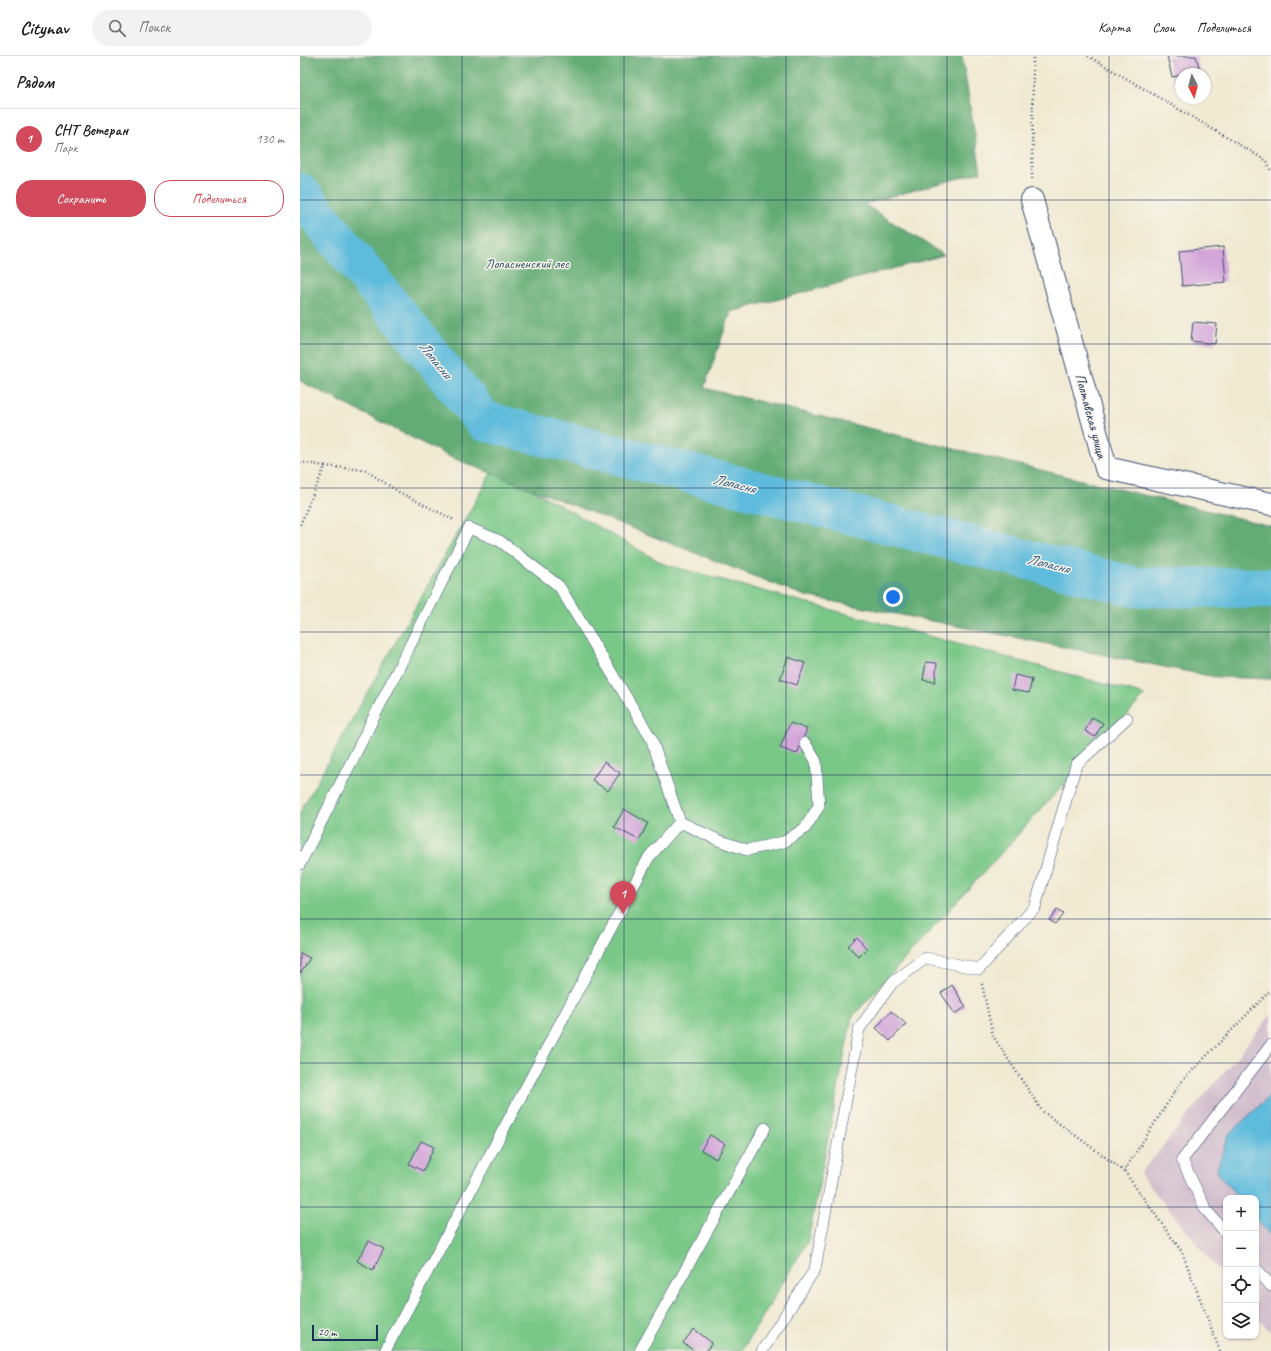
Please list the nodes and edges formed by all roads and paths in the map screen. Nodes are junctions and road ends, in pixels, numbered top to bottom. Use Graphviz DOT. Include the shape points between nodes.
graph roads {
  1 [pos="1033,56"];
  2 [pos="1088,56"];
  3 [pos="1271,172"];
  4 [pos="1032,200"];
  5 [pos="300,462"];
  6 [pos="325,466"];
  7 [pos="1271,504"];
  8 [pos="300,525"];
  9 [pos="469,528"];
  10 [pos="1127,718"];
  11 [pos="805,743"];
  12 [pos="680,822"];
  13 [pos="300,864"];
  14 [pos="979,969"];
  15 [pos="1271,1045"];
  16 [pos="764,1128"];
  17 [pos="1124,1171"];
  18 [pos="1224,1231"];
  19 [pos="1259,1272"];
  20 [pos="1271,1286"];
  21 [pos="385,1351"];
  22 [pos="640,1351"];
  23 [pos="762,1351"];
  1 -- 4 [label="path"];
  2 -- 3 [label="path" via="1266,161"];
  4 -- 7 [label="street, Полтавская улица" via="1106,468"];
  5 -- 6 [label="path"];
  6 -- 8 [label="path"];
  6 -- 9 [label="path" via="365,470 398,492"];
  9 -- 12 [label="lane" via="500,541 559,586 651,738"];
  9 -- 13 [label="lane"];
  10 -- 14 [label="lane" via="1076,765 1035,907"];
  11 -- 12 [label="lane" via="816,760 819,806 805,828 784,842 747,850"];
  12 -- 21 [label="lane" via="649,857"];
  14 -- 17 [label="path" via="993,1036 1042,1111"];
  14 -- 23 [label="lane" via="926,958 892,982 859,1029 814,1269"];
  15 -- 18 [label="lane" via="1182,1160 1206,1210"];
  16 -- 22 [label="lane"];
  19 -- 20 [label="lane"];
}
